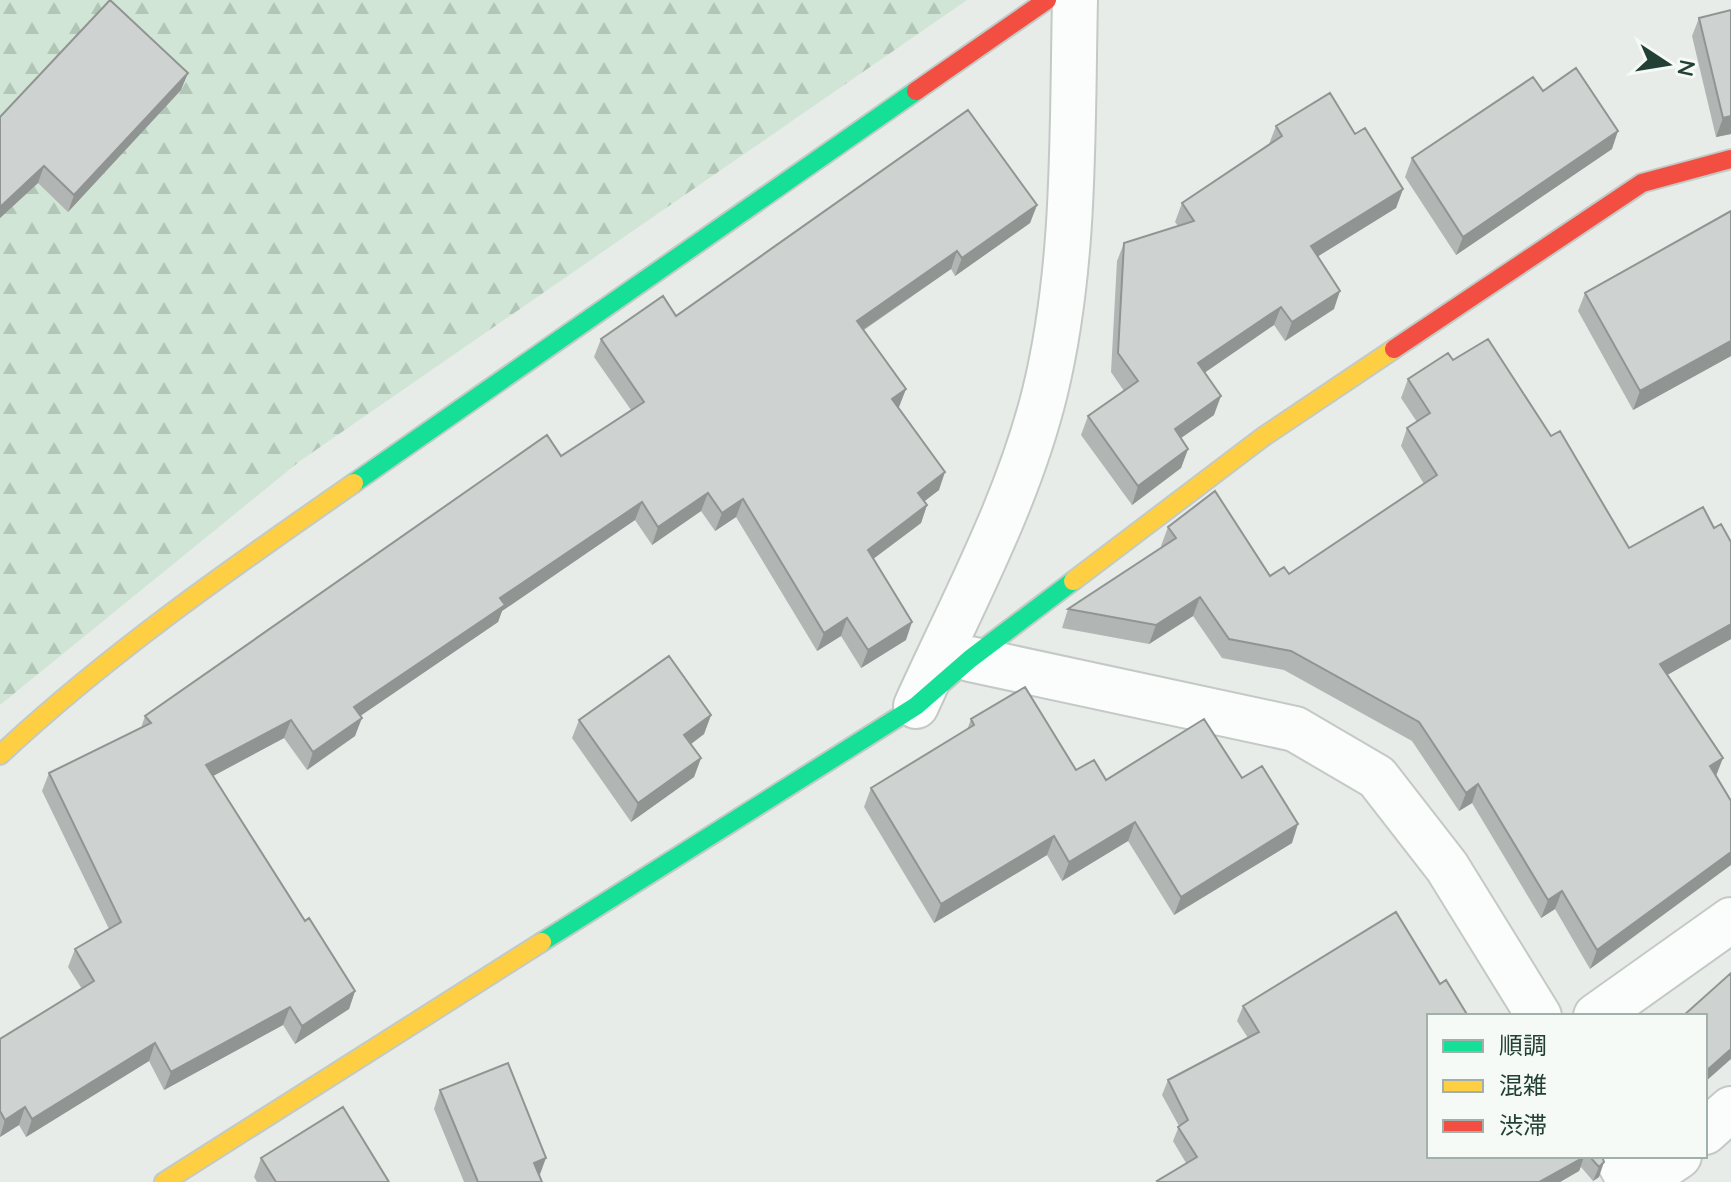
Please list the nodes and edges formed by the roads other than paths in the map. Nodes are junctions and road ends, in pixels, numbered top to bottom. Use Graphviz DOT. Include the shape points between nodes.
graph roads {
  1 [pos="1047,0"];
  2 [pos="1075,0"];
  3 [pos="1731,159"];
  4 [pos="970,659"];
  5 [pos="916,706"];
  6 [pos="0,755"];
  7 [pos="1731,920"];
  8 [pos="1538,1014"];
  9 [pos="1599,1014"];
  10 [pos="1731,1109"];
  11 [pos="1707,1130"];
  12 [pos="1617,1158"];
  13 [pos="1676,1158"];
  14 [pos="164,1182"];
  15 [pos="1630,1182"];
  16 [pos="1641,1182"];
  1 -- 6 [label="street" via="246,558 66,693"];
  2 -- 5 [label="street" via="1069,247 1045,392 1011,497"];
  3 -- 4 [label="street" via="1642,183 1263,437"];
  4 -- 5 [label="street"];
  4 -- 8 [label="street" via="1295,729 1377,777 1447,867"];
  5 -- 14 [label="street"];
  7 -- 9 [label="street"];
  10 -- 11 [label="street"];
  12 -- 15 [label="street"];
  13 -- 16 [label="street"];
}
